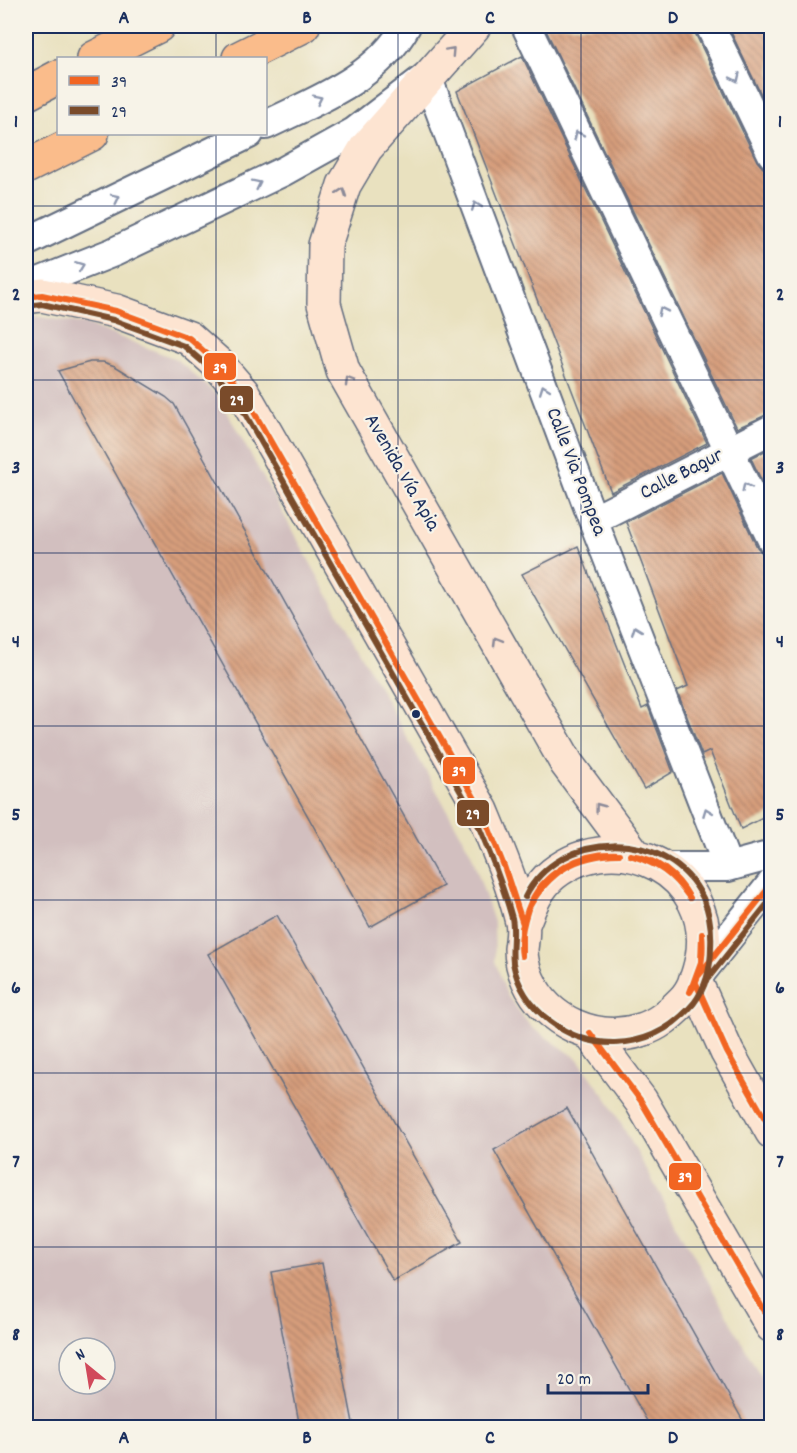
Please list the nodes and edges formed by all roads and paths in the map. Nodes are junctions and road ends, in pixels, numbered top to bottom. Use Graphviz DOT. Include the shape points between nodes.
graph roads {
  1 [pos="158,26"];
  2 [pos="303,26"];
  3 [pos="405,26"];
  4 [pos="474,26"];
  5 [pos="526,26"];
  6 [pos="710,26"];
  7 [pos="96,57"];
  8 [pos="241,57"];
  9 [pos="427,76"];
  10 [pos="57,78"];
  11 [pos="26,94"];
  12 [pos="267,124"];
  13 [pos="90,135"];
  14 [pos="247,135"];
  15 [pos="771,154"];
  16 [pos="26,167"];
  17 [pos="26,242"];
  18 [pos="26,287"];
  19 [pos="26,297"];
  20 [pos="771,429"];
  21 [pos="729,451"];
  22 [pos="593,520"];
  23 [pos="771,540"];
  24 [pos="634,854"];
  25 [pos="771,855"];
  26 [pos="663,867"];
  27 [pos="728,867"];
  28 [pos="771,883"];
  29 [pos="523,924"];
  30 [pos="697,978"];
  31 [pos="590,1033"];
  32 [pos="771,1132"];
  33 [pos="771,1326"];
  1 -- 7 [label="highway"];
  2 -- 8 [label="highway"];
  12 -- 3 [label="street, one-way" via="340,88 373,66 396,43"];
  9 -- 4 [label="street, Avenida Vía Apia, one-way"];
  21 -- 5 [label="street, one-way"];
  6 -- 15 [label="street, one-way"];
  18 -- 9 [label="street, one-way" via="114,252 284,171 354,132"];
  22 -- 9 [label="street, Calle Via Pompea, one-way"];
  24 -- 9 [label="street, Avenida Vía Apia, one-way" via="567,764 343,371 324,304 325,245 344,185 366,148"];
  10 -- 11 [label="highway"];
  13 -- 16 [label="highway"];
  17 -- 14 [label="street, one-way"];
  19 -- 29 [label="street" via="42,295 116,311 189,338 243,393 482,811"];
  20 -- 21 [label="street, Calle Bagur"];
  21 -- 22 [label="street, Calle Bagur"];
  23 -- 21 [label="street, one-way"];
  27 -- 22 [label="street, Calle Via Pompea, one-way"];
  24 -- 26 [label="street"];
  24 -- 29 [label="street" via="605,852 576,860 552,875 533,897"];
  25 -- 27 [label="street"];
  26 -- 27 [label="street"];
  26 -- 30 [label="street" via="686,888 700,914 704,945"];
  28 -- 30 [label="street"];
  29 -- 31 [label="street" via="521,952 528,979 543,1003 564,1022"];
  30 -- 31 [label="street" via="686,999 667,1017 643,1030 616,1036"];
  30 -- 32 [label="street" via="727,1052"];
  31 -- 33 [label="street" via="641,1101"];
}
